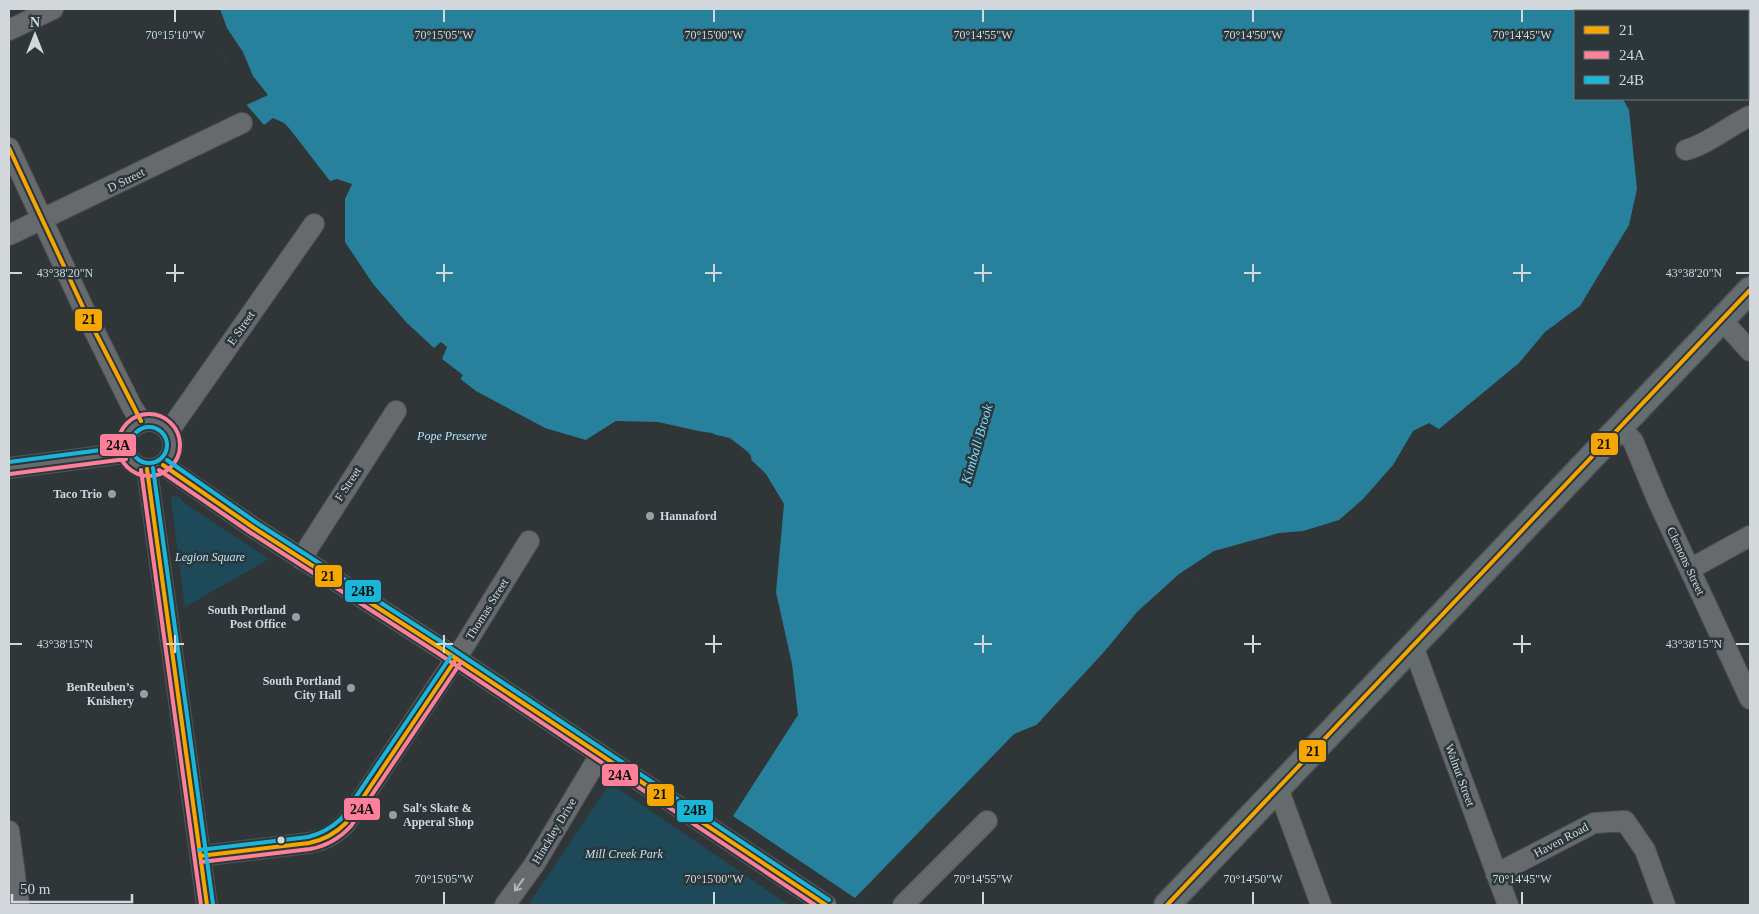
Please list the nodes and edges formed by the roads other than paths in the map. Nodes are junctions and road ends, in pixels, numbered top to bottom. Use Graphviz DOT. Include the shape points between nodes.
graph roads {
  1 [pos="53,9"];
  2 [pos="9,30"];
  3 [pos="1750,116"];
  4 [pos="242,124"];
  5 [pos="9,148"];
  6 [pos="1686,150"];
  7 [pos="42,220"];
  8 [pos="314,224"];
  9 [pos="9,235"];
  10 [pos="1750,290"];
  11 [pos="1722,320"];
  12 [pos="1750,351"];
  13 [pos="396,411"];
  14 [pos="141,421"];
  15 [pos="1620,427"];
  16 [pos="169,432"];
  17 [pos="125,453"];
  18 [pos="155,467"];
  19 [pos="9,468"];
  20 [pos="1750,536"];
  21 [pos="529,541"];
  22 [pos="301,559"];
  23 [pos="1690,568"];
  24 [pos="1412,646"];
  25 [pos="456,658"];
  26 [pos="1750,699"];
  27 [pos="600,755"];
  28 [pos="1278,788"];
  29 [pos="988,821"];
  30 [pos="9,831"];
  31 [pos="200,856"];
  32 [pos="1496,874"];
  33 [pos="18,905"];
  34 [pos="207,905"];
  35 [pos="505,905"];
  36 [pos="826,905"];
  37 [pos="903,905"];
  38 [pos="1167,905"];
  39 [pos="1321,905"];
  40 [pos="1508,905"];
  41 [pos="1665,905"];
  1 -- 2 [label="street"];
  3 -- 6 [label="street" via="1725,128 1700,146"];
  4 -- 7 [label="street, D Street"];
  5 -- 7 [label="street"];
  7 -- 9 [label="street, D Street"];
  7 -- 14 [label="street" via="118,381"];
  8 -- 16 [label="street, E Street"];
  10 -- 11 [label="main road"];
  11 -- 12 [label="street"];
  11 -- 15 [label="main road"];
  13 -- 22 [label="street, F Street"];
  14 -- 16 [label="street" via="157,422"];
  14 -- 17 [label="street" via="128,431"];
  15 -- 23 [label="street, Clemons Street" via="1633,440"];
  15 -- 24 [label="main road"];
  16 -- 18 [label="street" via="172,453"];
  17 -- 18 [label="street" via="134,465"];
  17 -- 19 [label="street"];
  18 -- 22 [label="street"];
  18 -- 31 [label="street"];
  20 -- 23 [label="street"];
  21 -- 25 [label="street, Thomas Street"];
  22 -- 25 [label="street"];
  23 -- 26 [label="street, Clemons Street"];
  24 -- 28 [label="main road"];
  24 -- 32 [label="street, Walnut Street"];
  25 -- 27 [label="street"];
  25 -- 31 [label="street, Thomas Street" via="335,834 323,841"];
  27 -- 35 [label="street, Hinckley Drive, one-way" via="534,865"];
  27 -- 36 [label="street"];
  28 -- 38 [label="main road"];
  28 -- 39 [label="street"];
  29 -- 37 [label="street"];
  30 -- 33 [label="street"];
  31 -- 34 [label="street"];
  32 -- 40 [label="street, Walnut Street"];
  32 -- 41 [label="street, Haven Road" via="1594,823 1625,821 1646,850"];
}
